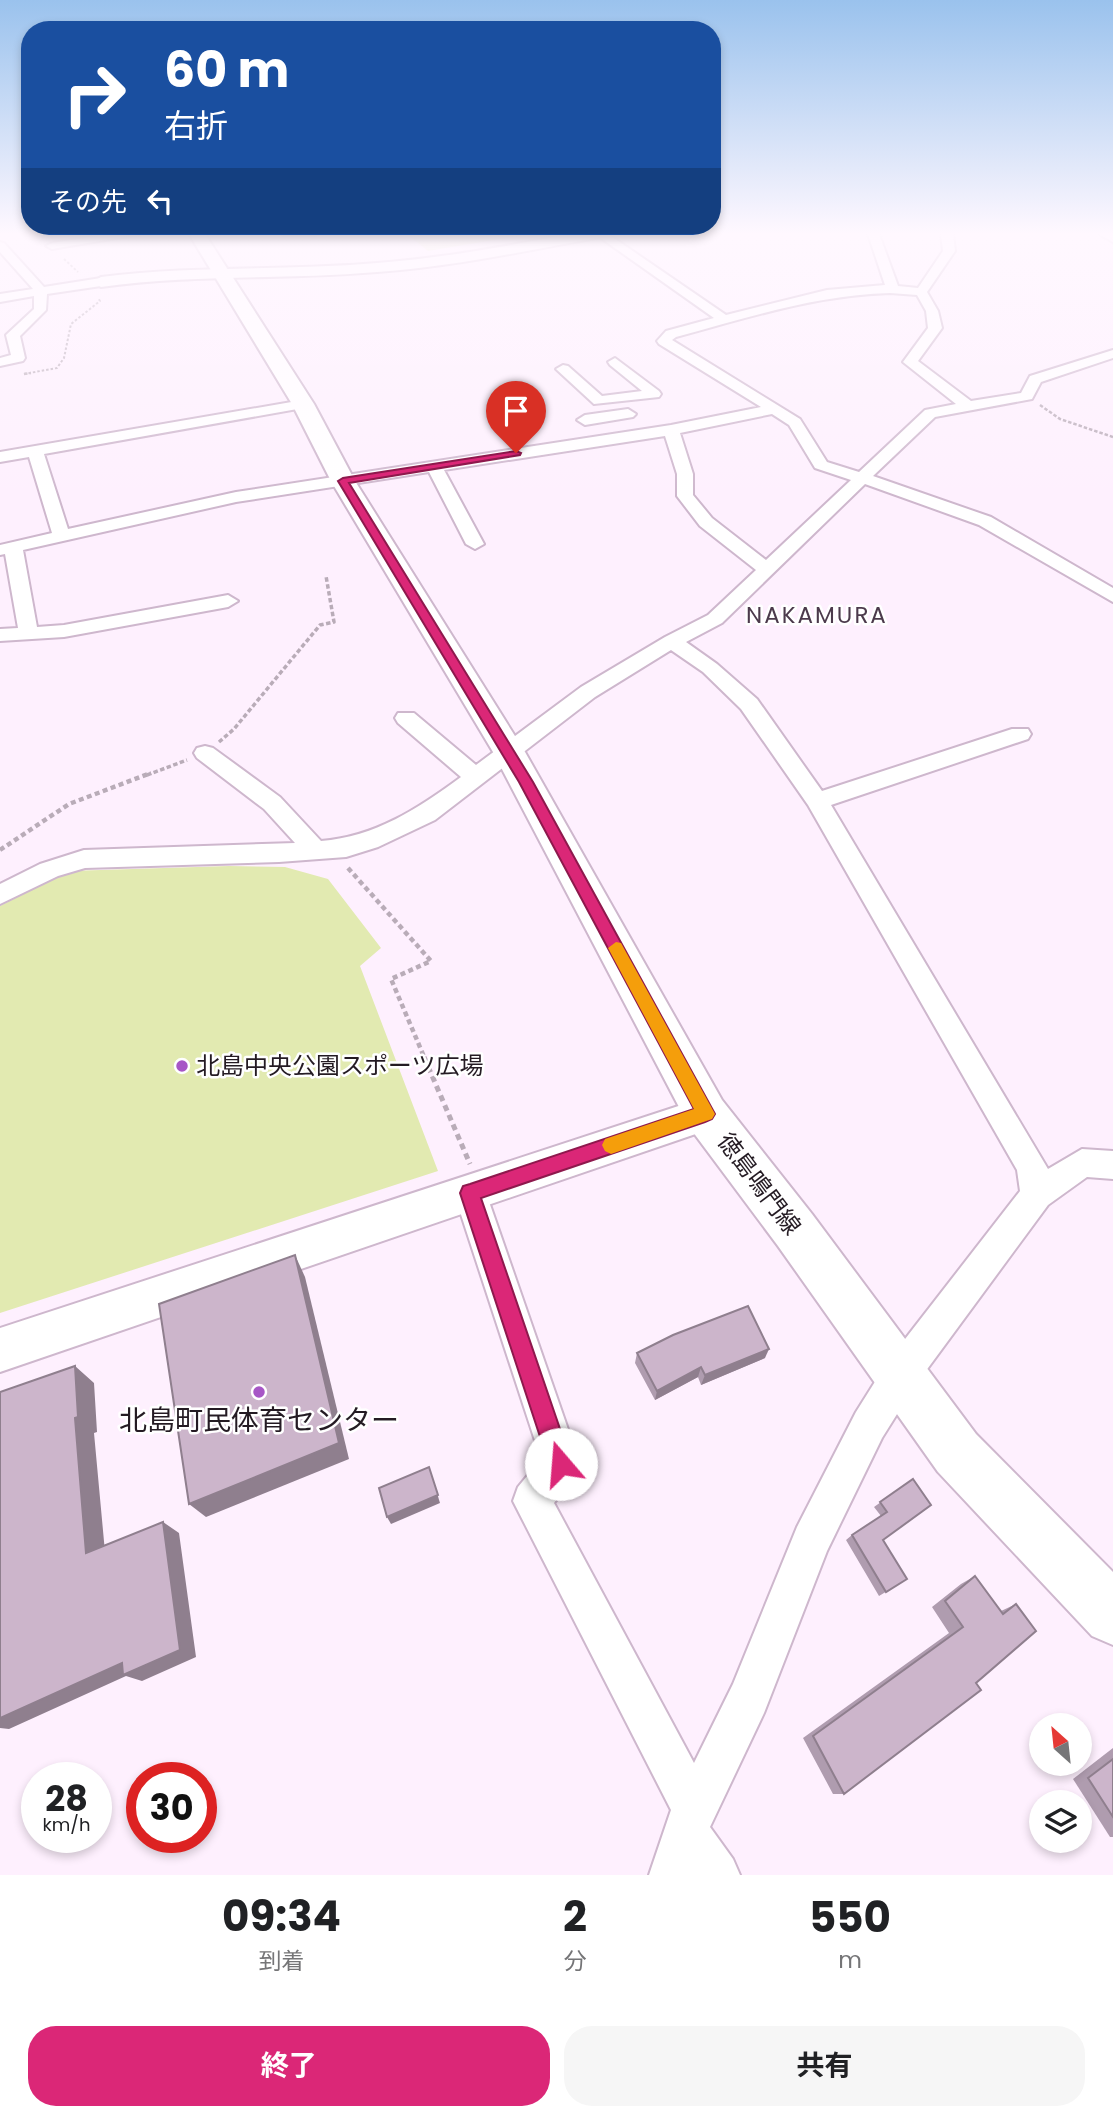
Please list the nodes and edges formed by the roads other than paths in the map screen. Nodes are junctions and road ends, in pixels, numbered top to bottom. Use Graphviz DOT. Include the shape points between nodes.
graph roads {
  1 [pos="7,321"];
  2 [pos="251,322"];
  3 [pos="724,322"];
  4 [pos="934,322"];
  5 [pos="1113,354"];
  6 [pos="0,362"];
  7 [pos="558,370"];
  8 [pos="622,399"];
  9 [pos="303,404"];
  10 [pos="969,407"];
  11 [pos="775,409"];
  12 [pos="636,413"];
  13 [pos="585,420"];
  14 [pos="662,432"];
  15 [pos="35,451"];
  16 [pos="0,457"];
  17 [pos="434,466"];
  18 [pos="862,478"];
  19 [pos="343,481"];
  20 [pos="61,534"];
  21 [pos="475,544"];
  22 [pos="7,548"];
  23 [pos="766,569"];
  24 [pos="1113,596"];
  25 [pos="228,601"];
  26 [pos="29,634"];
  27 [pos="0,635"];
  28 [pos="672,641"];
  29 [pos="406,718"];
  30 [pos="1020,734"];
  31 [pos="509,752"];
  32 [pos="205,753"];
  33 [pos="476,777"];
  34 [pos="817,801"];
  35 [pos="323,850"];
  36 [pos="0,895"];
  37 [pos="705,1114"];
  38 [pos="1113,1165"];
  39 [pos="475,1191"];
  40 [pos="1037,1195"];
  41 [pos="0,1350"];
  42 [pos="901,1374"];
  43 [pos="1113,1615"];
  44 [pos="690,1821"];
  45 [pos="672,1875"];
  46 [pos="717,1875"];
  1 -- 6 [label="street" via="18,358"];
  2 -- 9 [label="main road, 徳島鳴門線"];
  3 -- 11 [label="street" via="671,334 664,341"];
  4 -- 10 [label="street" via="935,328 910,362"];
  5 -- 10 [label="street" via="1035,379 1027,396"];
  7 -- 8 [label="street" via="598,401"];
  7 -- 8 [label="street" via="617,364 654,394"];
  8 -- 12 [label="street"];
  9 -- 15 [label="street"];
  9 -- 19 [label="main road, 徳島鳴門線"];
  10 -- 18 [label="street" via="930,413"];
  11 -- 14 [label="street"];
  11 -- 18 [label="street" via="795,422 821,465"];
  12 -- 13 [label="street"];
  12 -- 14 [label="street"];
  14 -- 17 [label="street"];
  14 -- 23 [label="street" via="685,474 685,496 706,522"];
  15 -- 16 [label="street"];
  15 -- 20 [label="street"];
  17 -- 19 [label="street"];
  17 -- 21 [label="street"];
  18 -- 23 [label="street"];
  18 -- 24 [label="street" via="985,521"];
  19 -- 20 [label="street" via="236,497"];
  19 -- 31 [label="main road, 徳島鳴門線"];
  20 -- 22 [label="street"];
  22 -- 26 [label="street"];
  23 -- 28 [label="street" via="715,619"];
  25 -- 26 [label="street"];
  26 -- 27 [label="street"];
  28 -- 31 [label="street" via="588,692"];
  28 -- 34 [label="street" via="710,667 749,704"];
  29 -- 33 [label="street"];
  30 -- 34 [label="street"];
  31 -- 33 [label="street"];
  31 -- 37 [label="main road, 徳島鳴門線"];
  32 -- 35 [label="street" via="272,803"];
  33 -- 35 [label="street" via="427,814 369,841"];
  34 -- 40 [label="street" via="1032,1167"];
  35 -- 36 [label="street" via="84,859 49,870"];
  37 -- 39 [label="street"];
  37 -- 42 [label="main road, 徳島鳴門線"];
  38 -- 40 [label="street" via="1082,1163"];
  39 -- 41 [label="street"];
  39 -- 44 [label="street" via="561,1464 532,1502"];
  40 -- 42 [label="street"];
  42 -- 43 [label="main road, 徳島鳴門線" via="957,1453"];
  42 -- 44 [label="street" via="869,1425 811,1541 748,1698"];
  44 -- 45 [label="street"];
  44 -- 46 [label="street"];
}
